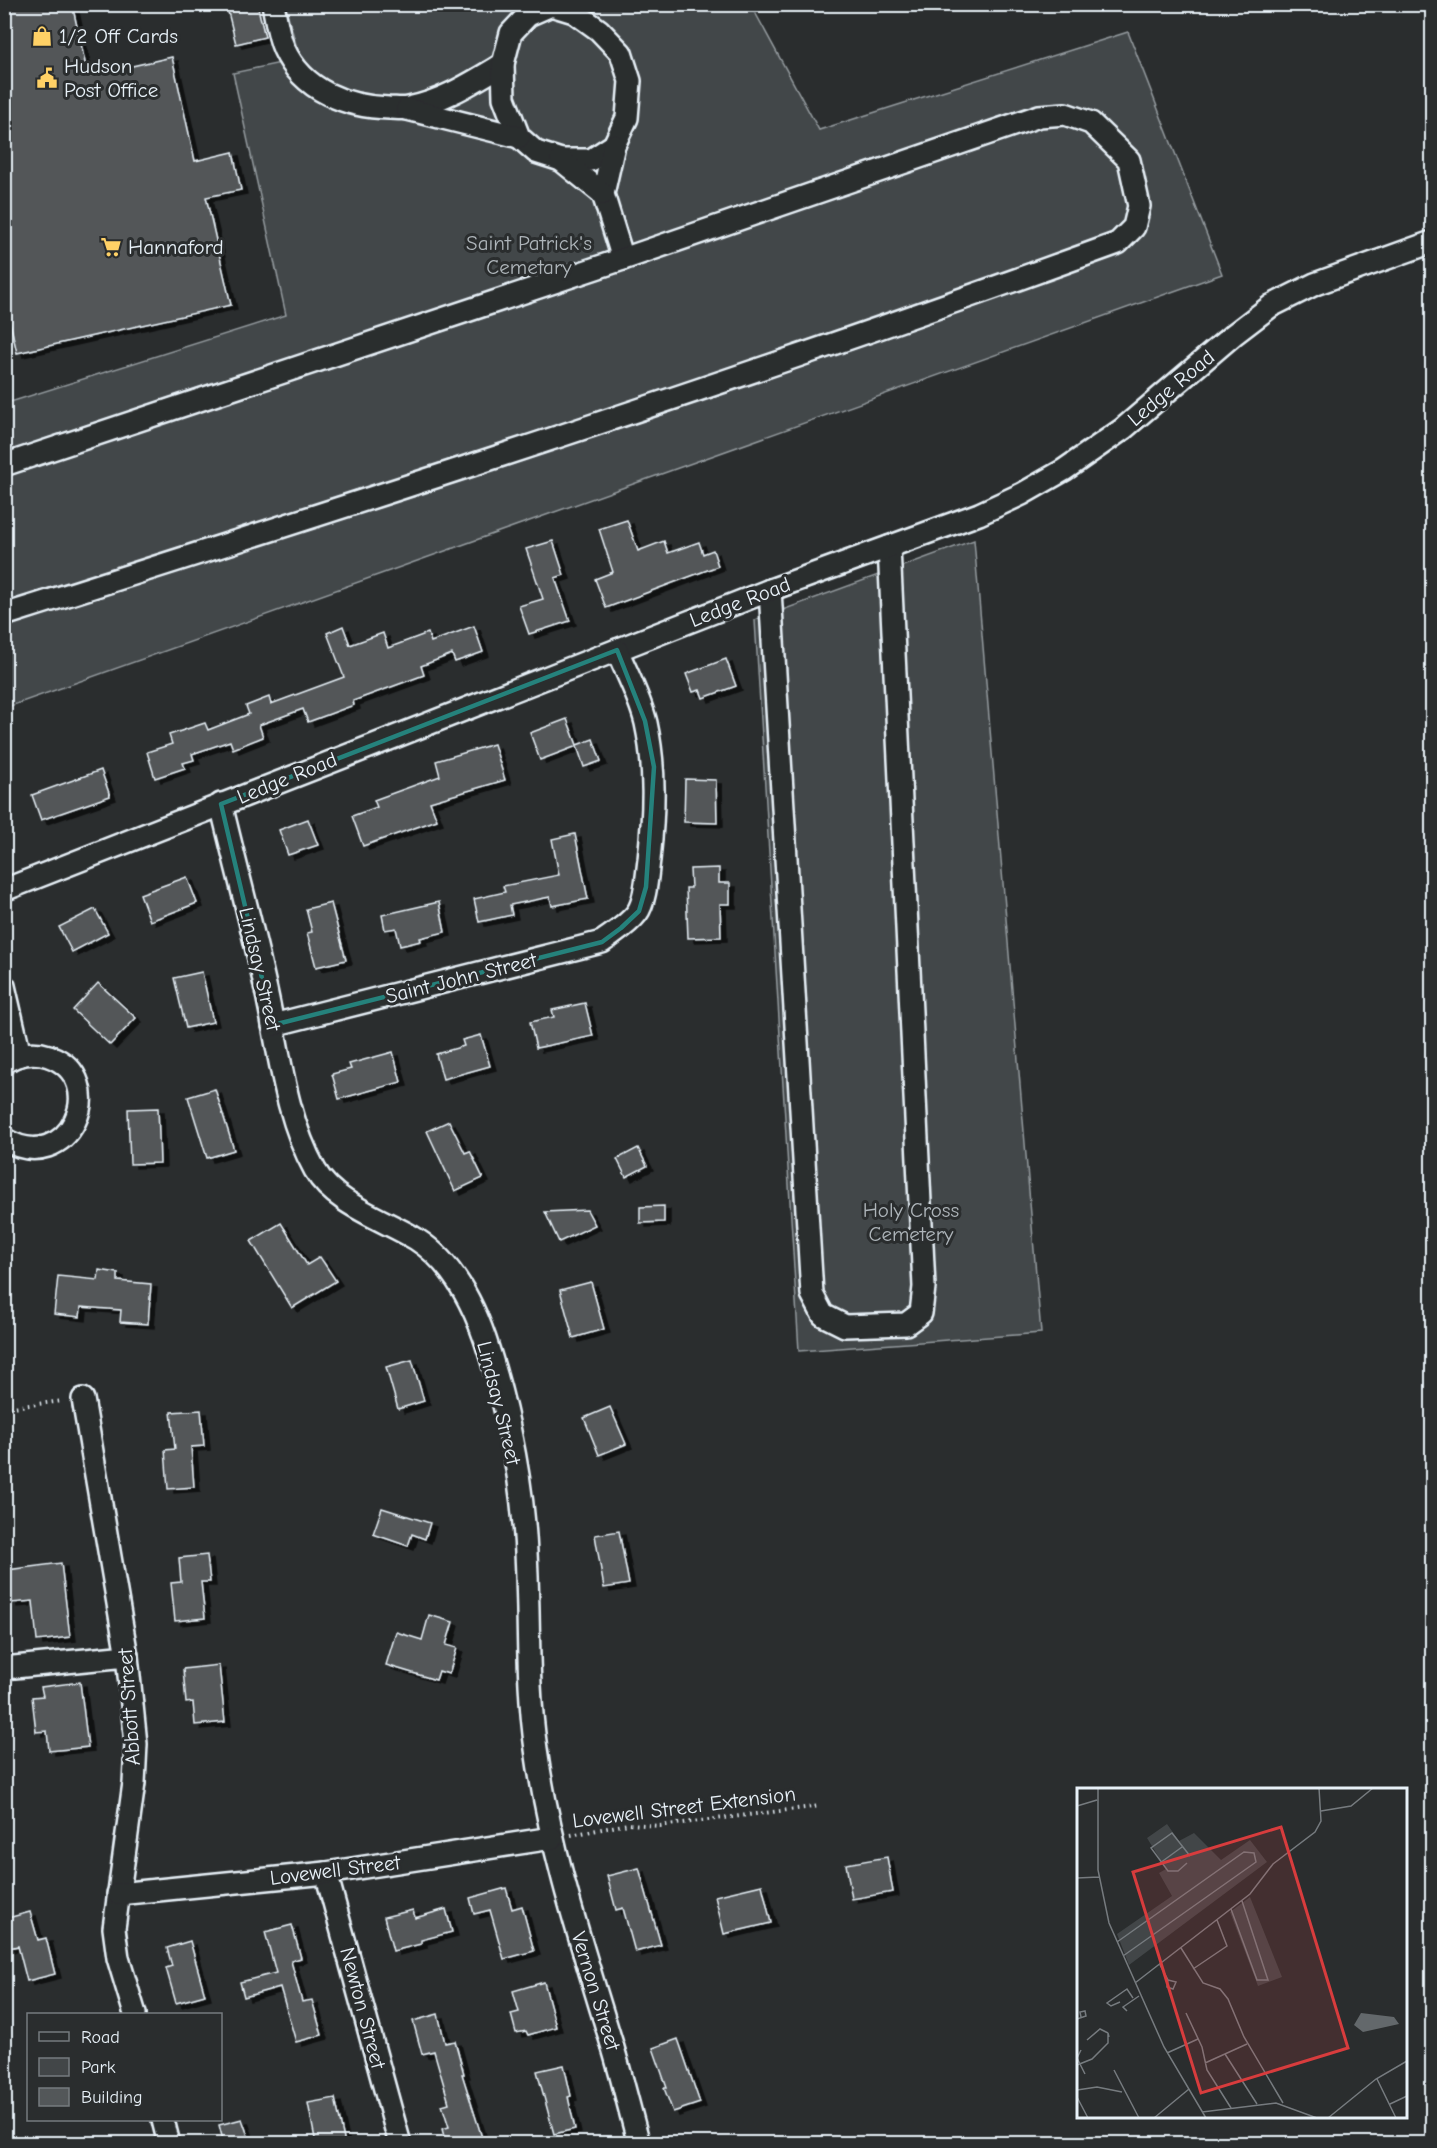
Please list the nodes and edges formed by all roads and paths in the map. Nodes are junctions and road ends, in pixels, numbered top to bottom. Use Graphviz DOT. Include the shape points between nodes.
graph roads {
  1 [pos="273,4"];
  2 [pos="551,5"];
  3 [pos="527,10"];
  4 [pos="503,64"];
  5 [pos="407,108"];
  6 [pos="519,137"];
  7 [pos="614,145"];
  8 [pos="561,160"];
  9 [pos="603,194"];
  10 [pos="1432,242"];
  11 [pos="623,259"];
  12 [pos="4,465"];
  13 [pos="889,547"];
  14 [pos="770,590"];
  15 [pos="4,615"];
  16 [pos="617,650"];
  17 [pos="221,804"];
  18 [pos="4,890"];
  19 [pos="4,986"];
  20 [pos="273,1025"];
  21 [pos="12,1059"];
  22 [pos="4,1139"];
  23 [pos="83,1399"];
  24 [pos="4,1408"];
  25 [pos="127,1656"];
  26 [pos="4,1668"];
  27 [pos="819,1806"];
  28 [pos="552,1838"];
  29 [pos="326,1873"];
  30 [pos="118,1894"];
  31 [pos="135,2013"];
  32 [pos="163,2121"];
  33 [pos="169,2144"];
  34 [pos="400,2144"];
  35 [pos="639,2144"];
  1 -- 5 [label="street" via="284,49 314,86 351,104"];
  2 -- 3 [label="street"];
  2 -- 7 [label="street" via="574,12 621,53 630,81 627,118"];
  3 -- 4 [label="street" via="511,33"];
  4 -- 5 [label="street" via="446,96"];
  4 -- 6 [label="street" via="504,98"];
  5 -- 6 [label="street"];
  6 -- 8 [label="street" via="537,152"];
  7 -- 8 [label="street" via="591,160"];
  7 -- 9 [label="street"];
  8 -- 9 [label="street"];
  9 -- 11 [label="street"];
  10 -- 13 [label="street, Ledge Road" via="1315,284 1272,306 1123,429 1064,470 979,514"];
  11 -- 12 [label="street"];
  11 -- 15 [label="street" via="1039,116 1065,114 1091,123 1129,160 1139,206 1134,227 1118,243 910,319 373,499"];
  13 -- 14 [label="street, Ledge Road"];
  13 -- 14 [label="street" via="924,1287 921,1313 906,1324 845,1326 823,1314 812,1294"];
  14 -- 16 [label="street, Ledge Road"];
  16 -- 17 [label="street, Ledge Road"];
  16 -- 20 [label="street, Saint John Street" via="645,722 654,767 646,887 639,911 602,942"];
  17 -- 18 [label="street, Ledge Road"];
  17 -- 20 [label="street, Lindsay Street"];
  19 -- 21 [label="street"];
  20 -- 28 [label="street, Lindsay Street" via="284,1084 317,1173 352,1204 436,1254 452,1272 484,1336 501,1394 524,1523 535,1743"];
  21 -- 22 [label="street" via="42,1054 62,1063 80,1091 80,1113 69,1132 51,1145 28,1148"];
  23 -- 24 [label="path"];
  23 -- 25 [label="street, Abbott Street"];
  25 -- 26 [label="street"];
  25 -- 30 [label="street, Abbott Street" via="136,1744"];
  27 -- 28 [label="path, Lovewell Street Extension" via="660,1826 628,1824"];
  28 -- 29 [label="street, Lovewell Street"];
  28 -- 35 [label="street, Vernon Street"];
  29 -- 30 [label="street, Lovewell Street"];
  29 -- 34 [label="street, Newton Street"];
  30 -- 31 [label="street, Abbott Street" via="114,1928 118,1958"];
  32 -- 33 [label="street"];
}
